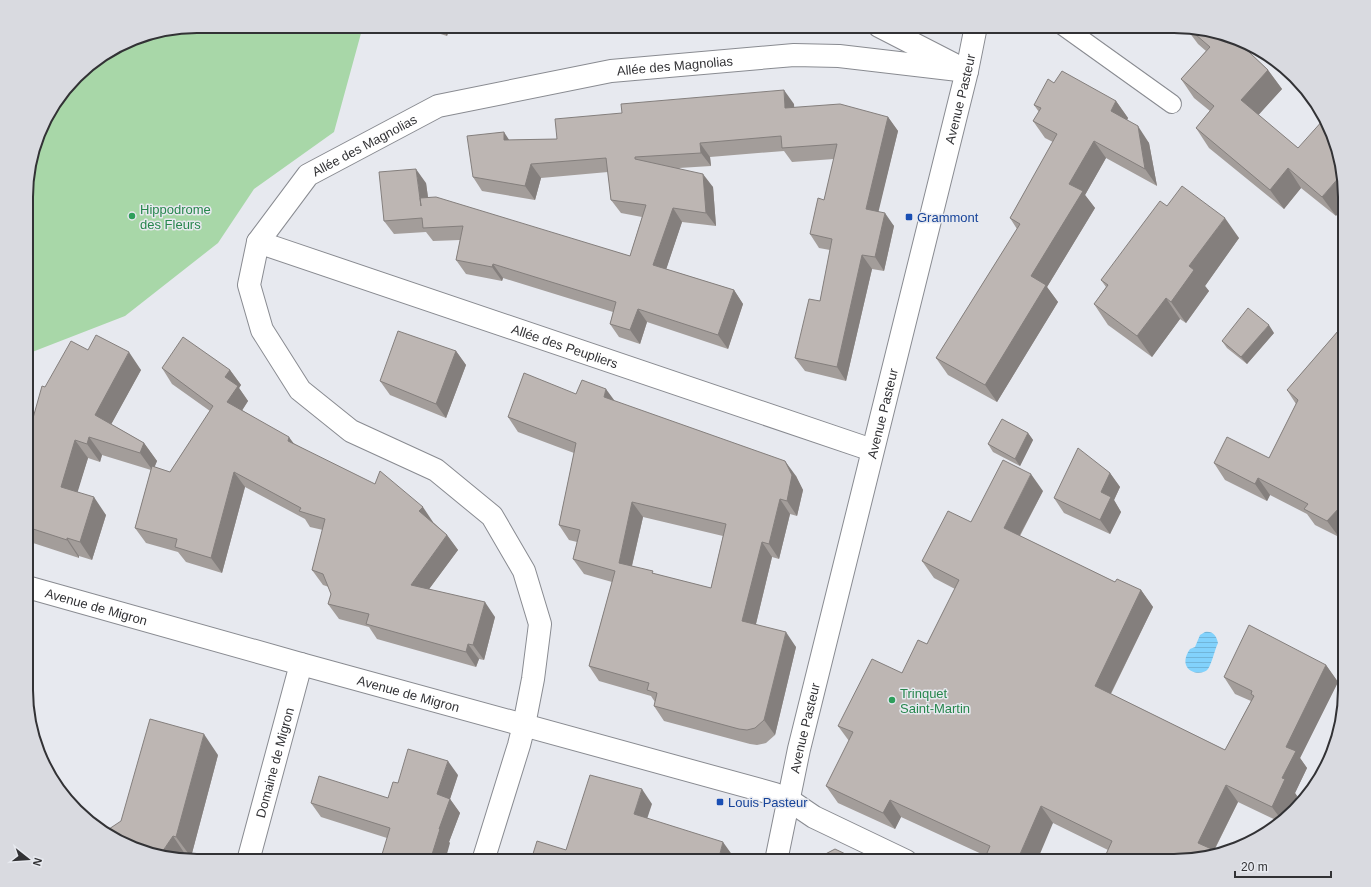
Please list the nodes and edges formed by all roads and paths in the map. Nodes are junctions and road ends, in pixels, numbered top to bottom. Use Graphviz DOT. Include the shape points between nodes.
graph roads {
  1 [pos="893,33"];
  2 [pos="975,33"];
  3 [pos="1072,33"];
  4 [pos="967,71"];
  5 [pos="1172,104"];
  6 [pos="258,242"];
  7 [pos="872,450"];
  8 [pos="33,589"];
  9 [pos="301,664"];
  10 [pos="524,725"];
  11 [pos="789,800"];
  12 [pos="250,854"];
  13 [pos="485,854"];
  14 [pos="777,854"];
  15 [pos="891,854"];
  1 -- 4 [label="street"];
  2 -- 4 [label="street, Avenue Pasteur"];
  3 -- 5 [label="lane"];
  4 -- 6 [label="street, Allée des Magnolias" via="839,56 794,55 611,71 438,106 308,175"];
  4 -- 7 [label="street, Avenue Pasteur"];
  6 -- 7 [label="street, Allée des Peupliers"];
  6 -- 10 [label="street, Allée des Magnolias" via="249,285 262,330 300,390 351,431 436,470 492,516 524,571 540,624"];
  7 -- 11 [label="street, Avenue Pasteur" via="799,749"];
  8 -- 9 [label="street, Avenue de Migron"];
  9 -- 10 [label="street, Avenue de Migron"];
  9 -- 12 [label="street, Domaine de Migron"];
  10 -- 11 [label="street, Avenue de Migron"];
  10 -- 13 [label="street, Allée des Magnolias"];
  11 -- 14 [label="street, Avenue Pasteur"];
  11 -- 15 [label="street, Avenue de Migron" via="814,817"];
}
